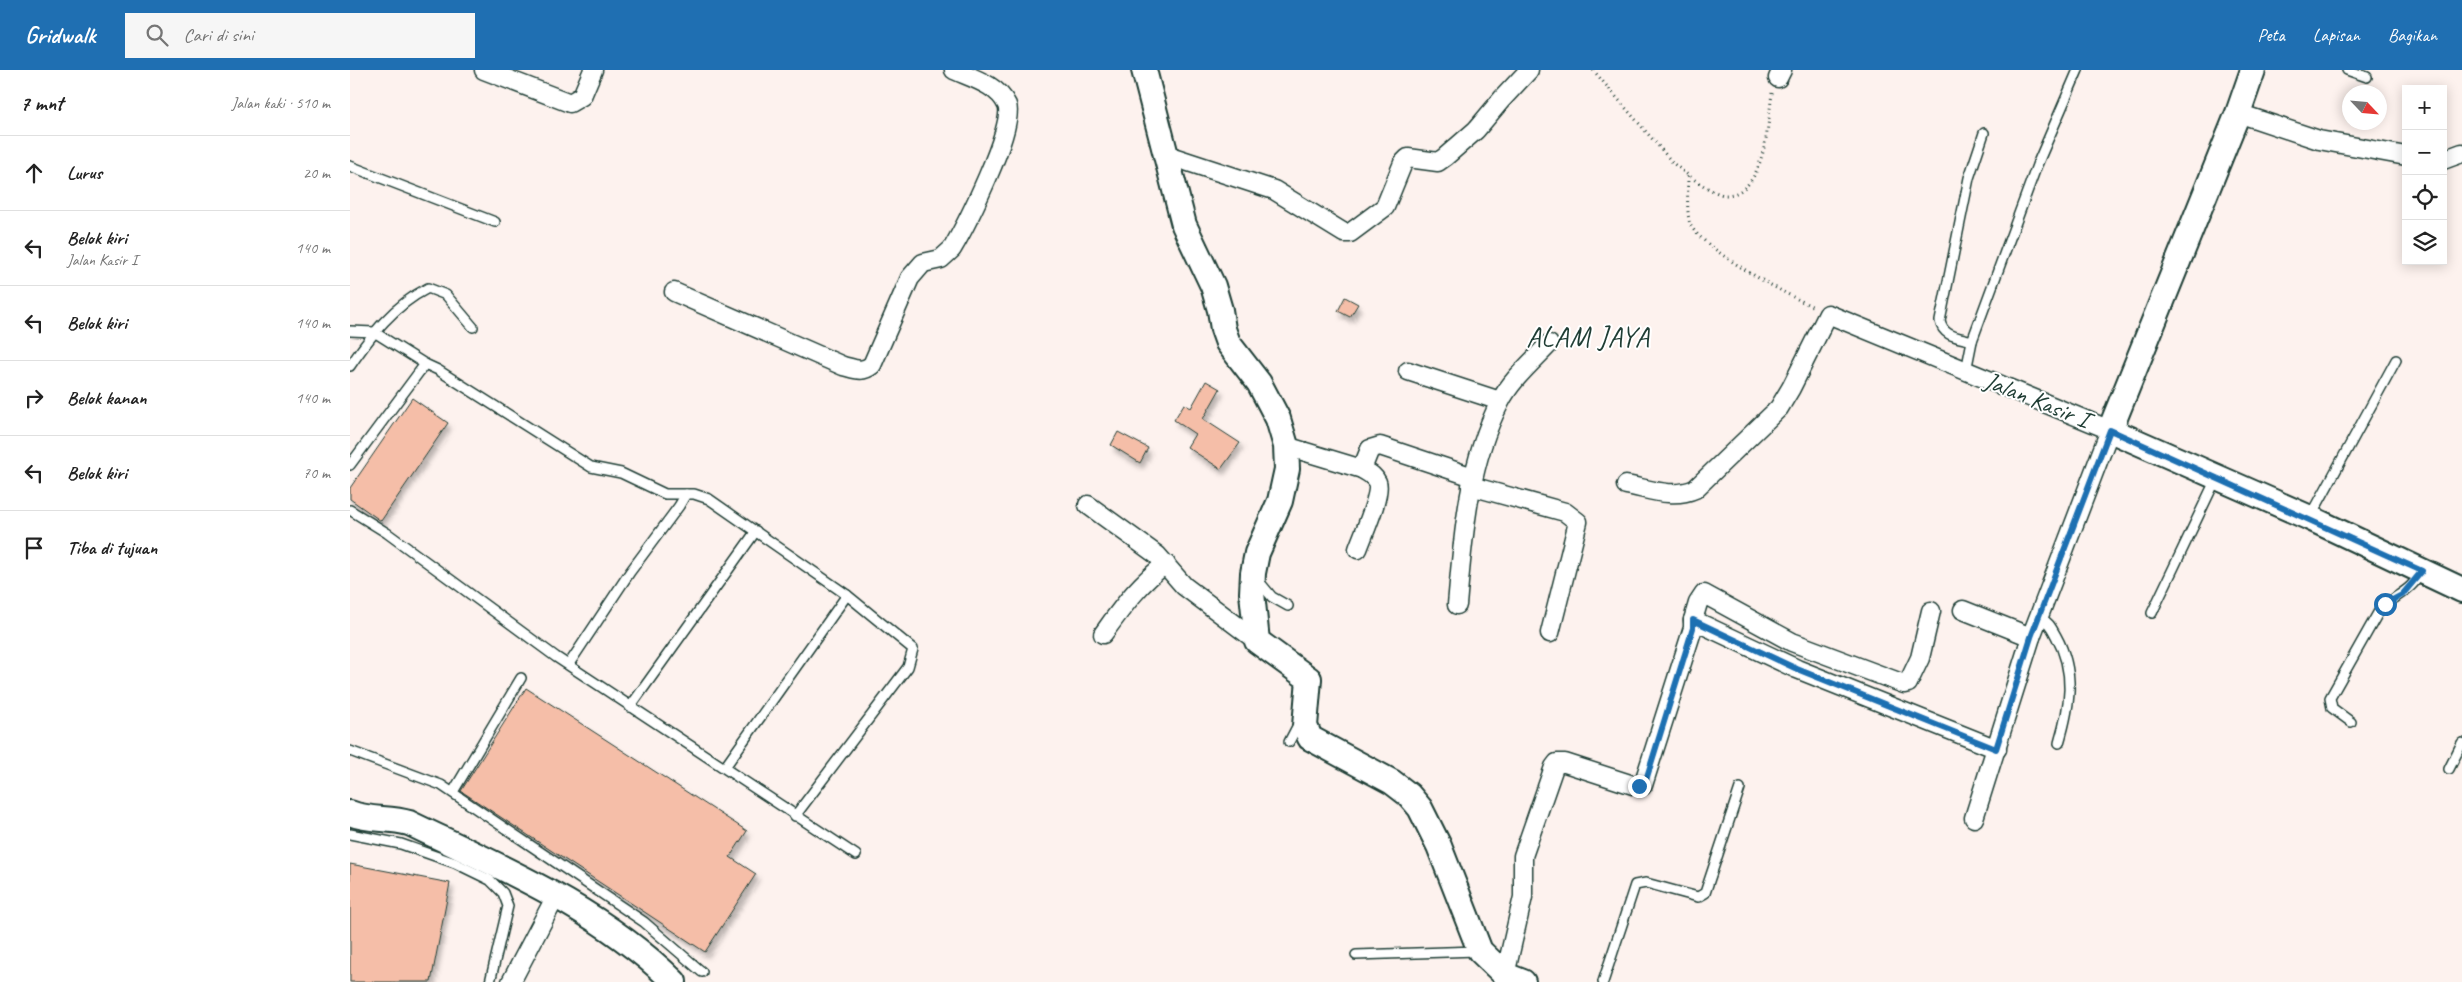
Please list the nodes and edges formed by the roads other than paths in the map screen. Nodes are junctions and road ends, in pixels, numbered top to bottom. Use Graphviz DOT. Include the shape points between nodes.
graph roads {
  1 [pos="484,70"];
  2 [pos="593,70"];
  3 [pos="954,70"];
  4 [pos="1144,70"];
  5 [pos="1529,70"];
  6 [pos="2078,70"];
  7 [pos="2253,70"];
  8 [pos="2347,70"];
  9 [pos="2367,77"];
  10 [pos="2238,113"];
  11 [pos="1984,132"];
  12 [pos="2462,153"];
  13 [pos="1167,155"];
  14 [pos="2402,155"];
  15 [pos="2447,159"];
  16 [pos="350,166"];
  17 [pos="495,222"];
  18 [pos="674,292"];
  19 [pos="473,327"];
  20 [pos="350,330"];
  21 [pos="374,332"];
  22 [pos="1972,341"];
  23 [pos="1549,344"];
  24 [pos="2396,360"];
  25 [pos="425,364"];
  26 [pos="350,366"];
  27 [pos="1408,371"];
  28 [pos="1966,371"];
  29 [pos="1500,401"];
  30 [pos="2110,430"];
  31 [pos="1286,446"];
  32 [pos="350,465"];
  33 [pos="1362,469"];
  34 [pos="2216,479"];
  35 [pos="1472,481"];
  36 [pos="1626,485"];
  37 [pos="686,494"];
  38 [pos="1088,506"];
  39 [pos="350,510"];
  40 [pos="2310,518"];
  41 [pos="756,531"];
  42 [pos="1358,549"];
  43 [pos="1166,564"];
  44 [pos="2422,571"];
  45 [pos="1253,573"];
  46 [pos="2462,590"];
  47 [pos="848,595"];
  48 [pos="1457,605"];
  49 [pos="1288,606"];
  50 [pos="1963,610"];
  51 [pos="1931,611"];
  52 [pos="2152,613"];
  53 [pos="2039,617"];
  54 [pos="1693,620"];
  55 [pos="1550,633"];
  56 [pos="1103,634"];
  57 [pos="2031,637"];
  58 [pos="1257,641"];
  59 [pos="568,664"];
  60 [pos="521,678"];
  61 [pos="630,707"];
  62 [pos="1305,712"];
  63 [pos="2351,722"];
  64 [pos="1289,742"];
  65 [pos="2059,743"];
  66 [pos="2462,743"];
  67 [pos="1996,749"];
  68 [pos="350,751"];
  69 [pos="725,767"];
  70 [pos="2449,769"];
  71 [pos="1740,788"];
  72 [pos="453,792"];
  73 [pos="350,813"];
  74 [pos="796,816"];
  75 [pos="1974,818"];
  76 [pos="350,834"];
  77 [pos="856,855"];
  78 [pos="556,896"];
  79 [pos="1480,951"];
  80 [pos="1356,955"];
  81 [pos="702,972"];
  82 [pos="1514,978"];
  83 [pos="490,982"];
  84 [pos="511,982"];
  85 [pos="674,982"];
  86 [pos="1603,982"];
  1 -- 2 [label="street" via="570,103 582,96"];
  3 -- 18 [label="street" via="994,89 1007,105 1008,116 998,156 952,249 941,259 918,267 872,365 866,370 843,366"];
  4 -- 13 [label="street"];
  5 -- 13 [label="street" via="1476,130 1445,157 1438,162 1408,158 1385,207 1350,233 1344,233 1287,196 1264,186"];
  6 -- 22 [label="lane" via="2037,164"];
  7 -- 10 [label="street"];
  8 -- 9 [label="lane"];
  10 -- 14 [label="street" via="2319,140"];
  10 -- 30 [label="street"];
  11 -- 22 [label="lane" via="1969,178 1940,321 1941,329 1947,334"];
  12 -- 15 [label="street"];
  13 -- 31 [label="street" via="1184,225 1213,286 1228,343 1259,383 1278,419"];
  16 -- 17 [label="lane"];
  19 -- 21 [label="lane" via="446,295 428,288 411,297"];
  20 -- 21 [label="lane"];
  21 -- 25 [label="lane"];
  21 -- 26 [label="lane"];
  22 -- 28 [label="lane"];
  23 -- 29 [label="street"];
  24 -- 40 [label="lane"];
  25 -- 32 [label="lane"];
  25 -- 37 [label="lane" via="591,468 621,472 665,494"];
  27 -- 29 [label="street"];
  28 -- 30 [label="street, Jalan Kasir I"];
  28 -- 36 [label="street, Jalan Kasir I" via="1828,314 1779,408 1695,489 1673,494"];
  29 -- 35 [label="street" via="1483,442"];
  30 -- 34 [label="street, Jalan Kasir I"];
  30 -- 53 [label="street"];
  31 -- 33 [label="street"];
  31 -- 45 [label="street" via="1287,469 1280,502 1257,553"];
  33 -- 35 [label="street" via="1370,449 1380,446"];
  33 -- 42 [label="street" via="1378,483"];
  34 -- 40 [label="street, Jalan Kasir I"];
  34 -- 52 [label="lane"];
  35 -- 48 [label="street"];
  35 -- 55 [label="street" via="1565,512 1578,522"];
  37 -- 41 [label="lane" via="709,499"];
  37 -- 59 [label="lane"];
  38 -- 43 [label="street"];
  39 -- 59 [label="lane"];
  40 -- 44 [label="street, Jalan Kasir I"];
  41 -- 47 [label="lane"];
  41 -- 61 [label="lane"];
  43 -- 56 [label="street" via="1146,578"];
  43 -- 58 [label="street" via="1184,586"];
  44 -- 46 [label="street, Jalan Kasir I"];
  44 -- 63 [label="lane" via="2402,595 2385,604 2378,613 2330,698 2332,708"];
  45 -- 49 [label="lane" via="1266,591"];
  45 -- 58 [label="street"];
  47 -- 69 [label="lane"];
  47 -- 74 [label="lane" via="913,649 912,659"];
  50 -- 57 [label="street"];
  51 -- 54 [label="street" via="1920,658 1908,683 1904,684 1792,642 1704,594"];
  53 -- 57 [label="street"];
  53 -- 65 [label="lane" via="2048,621 2064,651 2070,677 2068,712"];
  54 -- 67 [label="street" via="1797,669"];
  54 -- 82 [label="street" via="1643,784 1633,785 1565,763 1557,763 1554,767 1524,856"];
  57 -- 67 [label="street"];
  58 -- 62 [label="street" via="1307,676 1310,686"];
  59 -- 61 [label="lane"];
  60 -- 72 [label="lane"];
  61 -- 69 [label="lane"];
  62 -- 64 [label="lane"];
  62 -- 79 [label="street" via="1306,731 1314,741 1392,782 1420,808 1459,891"];
  66 -- 70 [label="lane"];
  67 -- 75 [label="street"];
  68 -- 72 [label="lane"];
  69 -- 74 [label="lane"];
  71 -- 86 [label="lane" via="1705,893 1698,897 1646,883 1635,885"];
  72 -- 81 [label="lane" via="644,922"];
  73 -- 78 [label="street" via="409,822"];
  74 -- 77 [label="lane"];
  76 -- 83 [label="lane" via="401,844 437,856 498,886 508,906"];
  78 -- 84 [label="street"];
  78 -- 85 [label="street" via="627,941"];
  79 -- 80 [label="lane"];
  79 -- 82 [label="street"];
}
